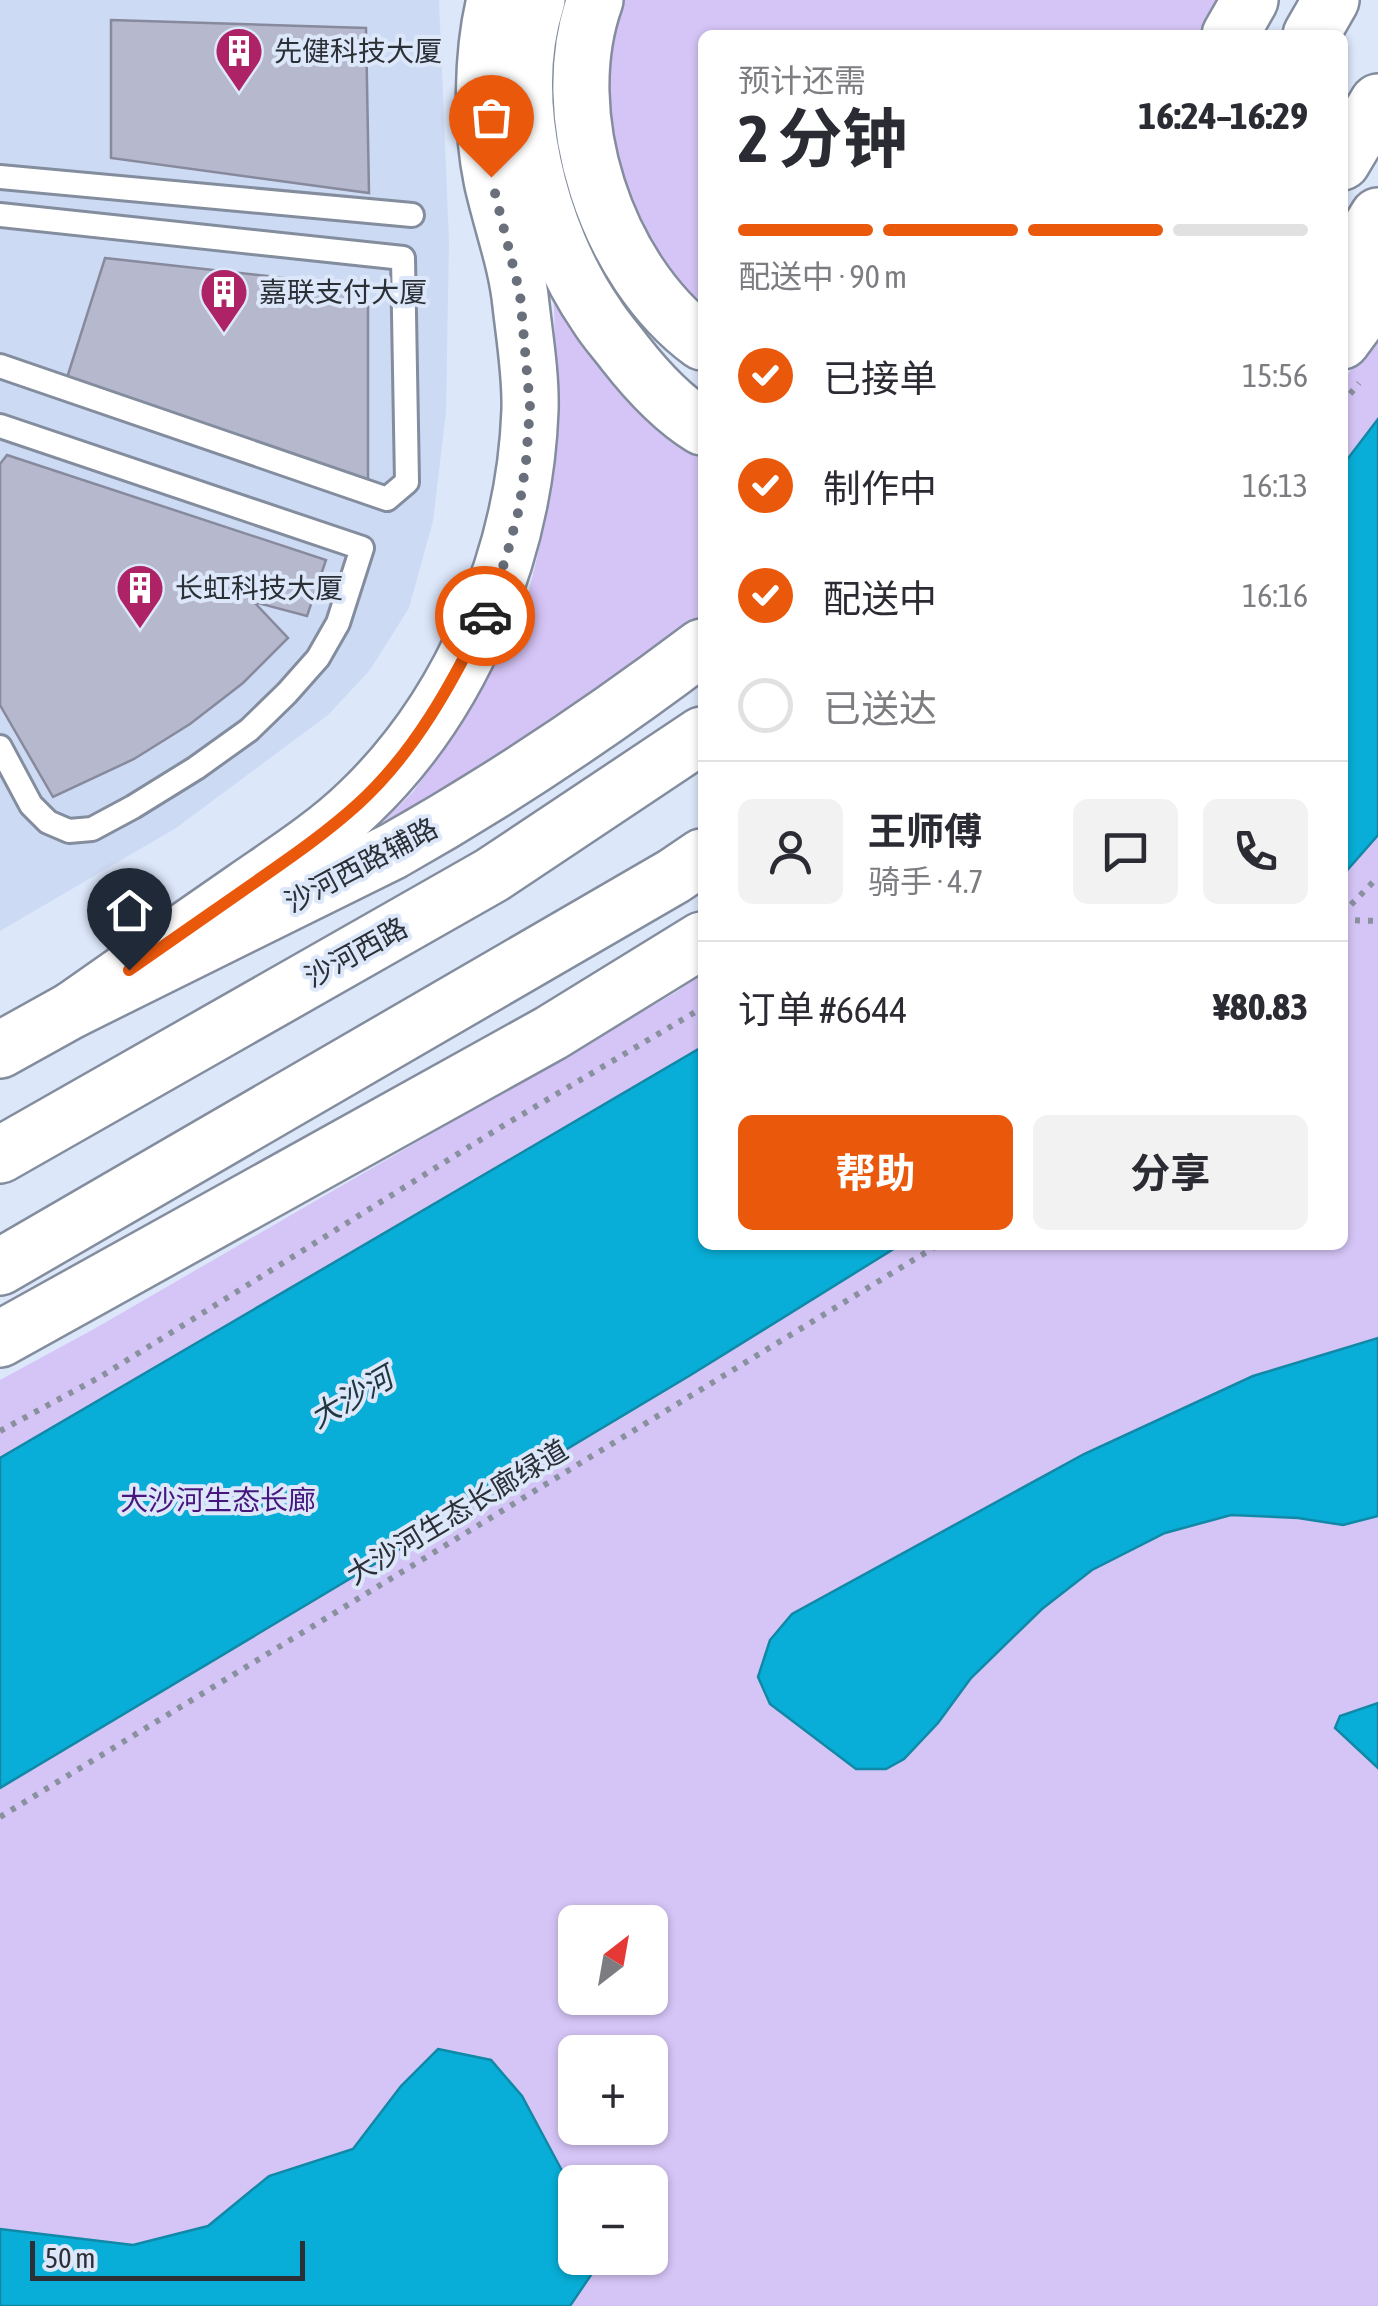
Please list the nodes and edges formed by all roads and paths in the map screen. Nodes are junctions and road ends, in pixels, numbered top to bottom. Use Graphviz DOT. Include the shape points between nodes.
graph roads {
  1 [pos="495,0"];
  2 [pos="537,0"];
  3 [pos="595,0"];
  4 [pos="1250,0"];
  5 [pos="1331,0"];
  6 [pos="1233,30"];
  7 [pos="1314,30"];
  8 [pos="1378,102"];
  9 [pos="1348,152"];
  10 [pos="0,177"];
  11 [pos="0,215"];
  12 [pos="412,215"];
  13 [pos="1378,216"];
  14 [pos="1348,264"];
  15 [pos="1378,292"];
  16 [pos="1348,333"];
  17 [pos="698,338"];
  18 [pos="0,366"];
  19 [pos="698,425"];
  20 [pos="0,426"];
  21 [pos="698,650"];
  22 [pos="698,738"];
  23 [pos="0,747"];
  24 [pos="698,860"];
  25 [pos="1378,877"];
  26 [pos="1348,910"];
  27 [pos="1348,918"];
  28 [pos="1378,922"];
  29 [pos="698,942"];
  30 [pos="72,1010"];
  31 [pos="698,1010"];
  32 [pos="0,1050"];
  33 [pos="0,1155"];
  34 [pos="930,1250"];
  35 [pos="0,1267"];
  36 [pos="0,1339"];
  37 [pos="0,1431"];
  38 [pos="0,1817"];
  1 -- 30 [label="main road" via="486,122 491,177 520,294 530,407 519,509 485,615 433,712 359,803"];
  2 -- 19 [label="main road" via="524,101 532,158 564,256 596,315 639,371"];
  3 -- 17 [label="main road" via="582,55 581,99 601,200 654,296"];
  4 -- 6 [label="main road"];
  5 -- 7 [label="main road"];
  8 -- 9 [label="main road"];
  10 -- 12 [label="lane"];
  11 -- 18 [label="lane" via="403,258 407,482 387,499"];
  13 -- 14 [label="main road"];
  15 -- 16 [label="main road"];
  20 -- 23 [label="lane" via="362,548 338,623 298,682 236,740 120,814 92,829 68,831 48,822"];
  21 -- 30 [label="main road, 沙河西路辅路" via="440,824"];
  22 -- 33 [label="main road, 沙河西路" via="492,876"];
  24 -- 35 [label="main road"];
  25 -- 26 [label="path"];
  27 -- 28 [label="path"];
  29 -- 36 [label="main road" via="551,1032"];
  30 -- 32 [label="main road, 沙河西路辅路"];
  31 -- 37 [label="path" via="100,1377"];
  34 -- 38 [label="path, 大沙河生态长廊绿道"];
}
